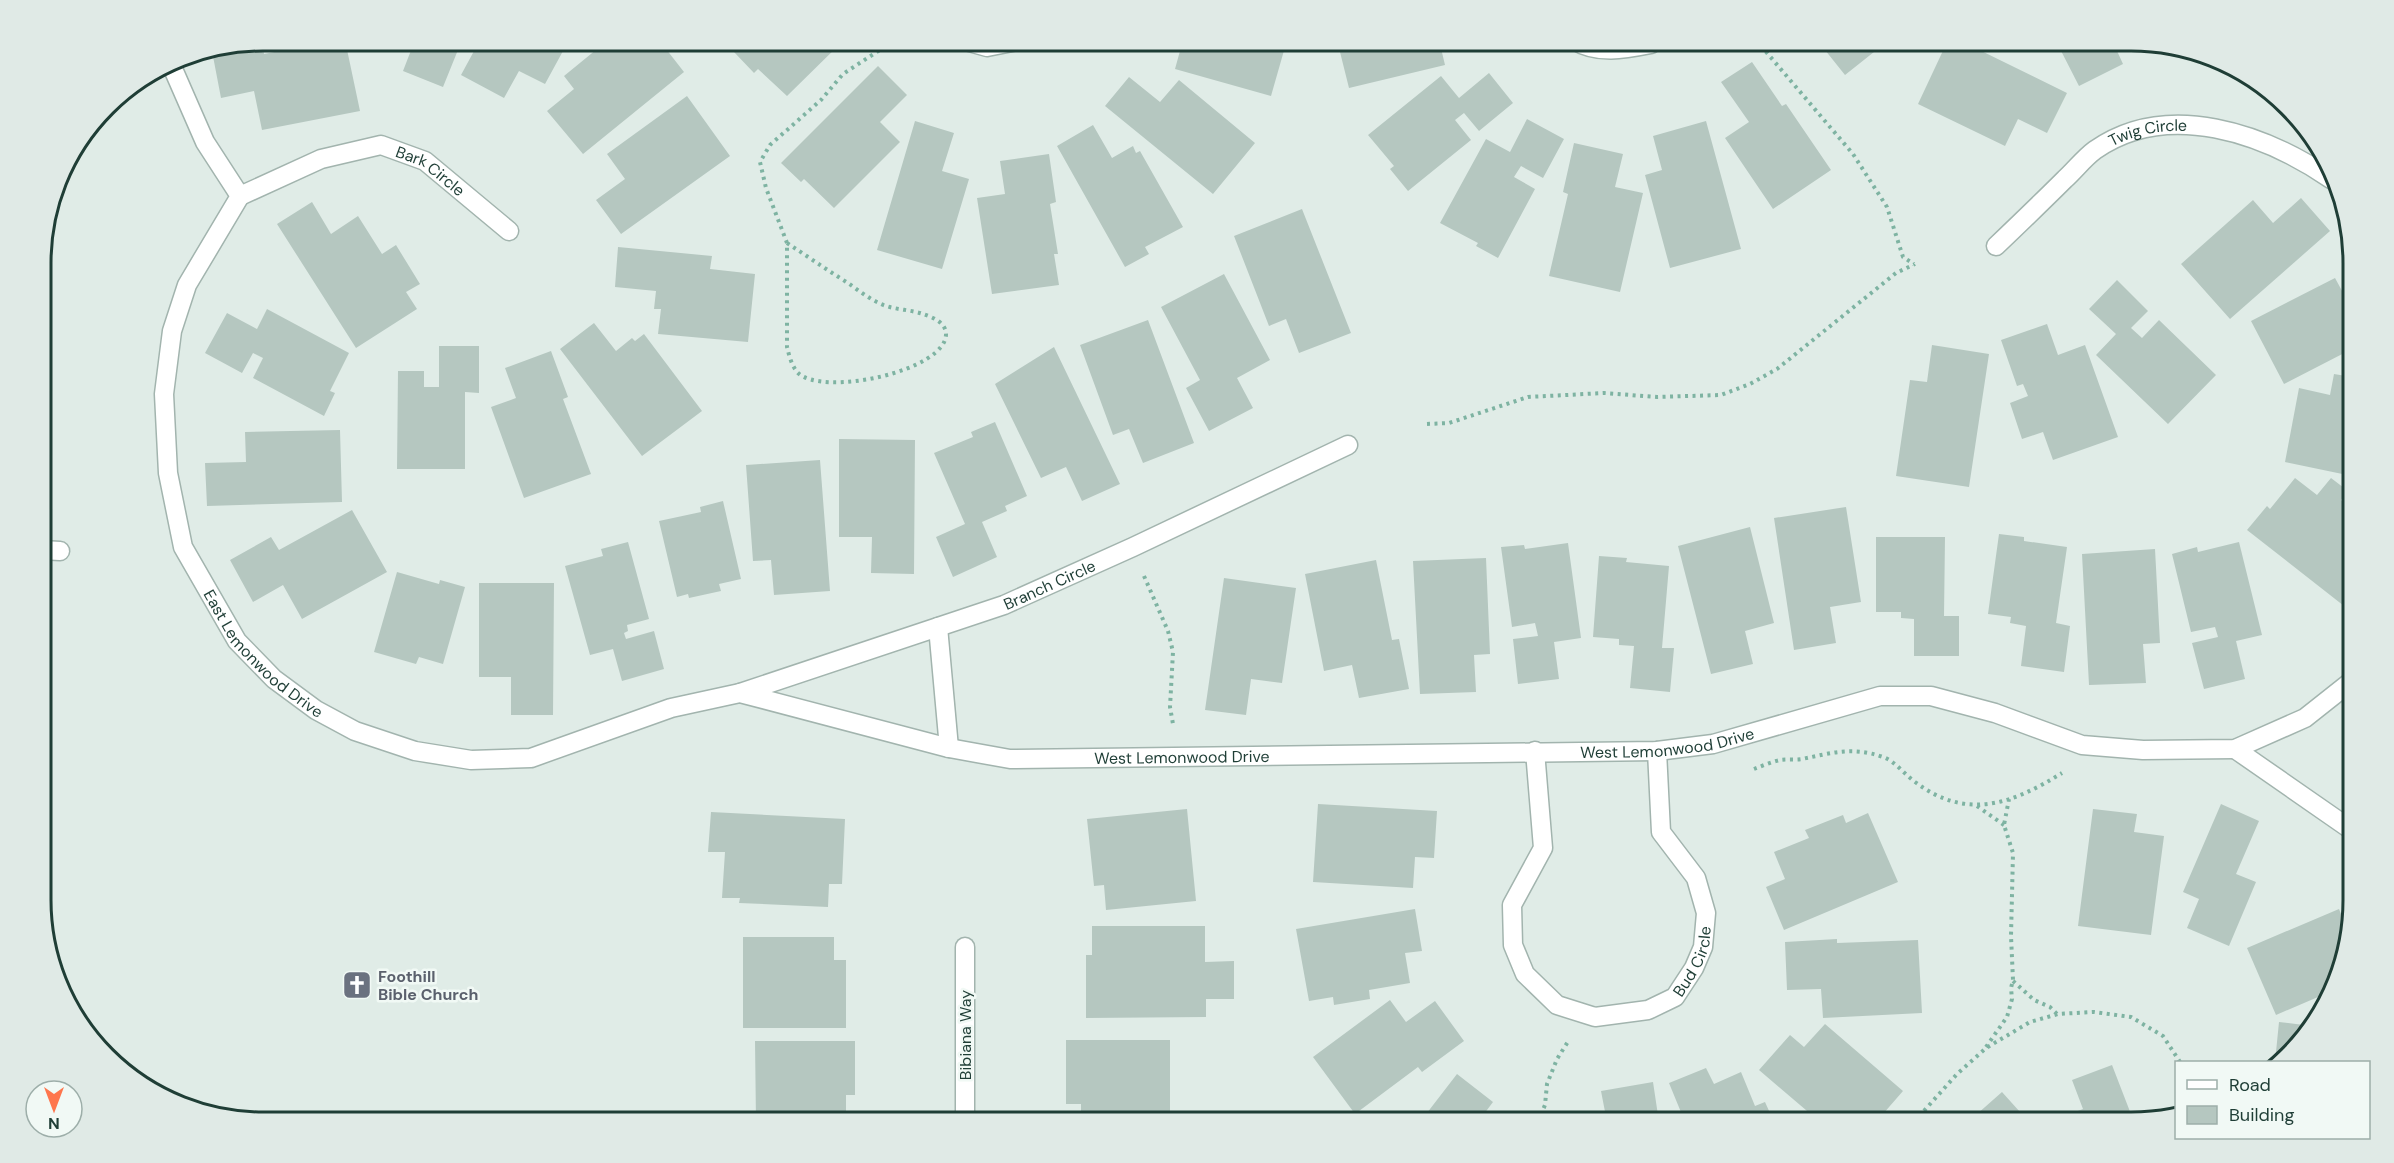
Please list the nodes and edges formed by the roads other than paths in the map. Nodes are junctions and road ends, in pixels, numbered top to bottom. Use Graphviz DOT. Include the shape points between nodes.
graph roads {
  1 [pos="174,71"];
  2 [pos="2323,174"];
  3 [pos="240,196"];
  4 [pos="509,231"];
  5 [pos="1996,246"];
  6 [pos="1348,445"];
  7 [pos="51,551"];
  8 [pos="60,552"];
  9 [pos="938,627"];
  10 [pos="2343,688"];
  11 [pos="740,693"];
  12 [pos="870,727"];
  13 [pos="949,748"];
  14 [pos="2235,749"];
  15 [pos="1535,751"];
  16 [pos="1657,751"];
  17 [pos="2343,824"];
  18 [pos="965,947"];
  19 [pos="965,1112"];
  1 -- 3 [label="street" via="205,142"];
  2 -- 5 [label="street, Twig Circle" via="2259,142 2194,123 2159,125 2125,135 2095,150"];
  3 -- 4 [label="street, Bark Circle" via="321,159 381,145 425,160"];
  3 -- 11 [label="street, East Lemonwood Drive" via="187,285 172,331 164,394 168,473 183,547 237,641 274,679 316,710 355,731 415,751 471,760 531,758 671,708"];
  6 -- 9 [label="street, Branch Circle" via="1004,605"];
  7 -- 8 [label="street"];
  9 -- 11 [label="street, Branch Circle"];
  9 -- 13 [label="street"];
  10 -- 14 [label="street, West Lemonwood Drive" via="2306,718"];
  11 -- 12 [label="street, East Lemonwood Drive"];
  12 -- 13 [label="street, West Lemonwood Drive"];
  13 -- 15 [label="street, West Lemonwood Drive" via="1010,759"];
  14 -- 16 [label="street, West Lemonwood Drive" via="2143,750 2082,745 1995,713 1931,696 1880,696 1713,744"];
  14 -- 17 [label="street"];
  15 -- 16 [label="street, West Lemonwood Drive"];
  15 -- 16 [label="street, Bud Circle" via="1543,848 1512,904 1513,945 1525,974 1557,1005 1595,1017 1648,1010 1675,997 1703,947 1706,913 1696,878 1661,831"];
  18 -- 19 [label="street, Bibiana Way"];
}
